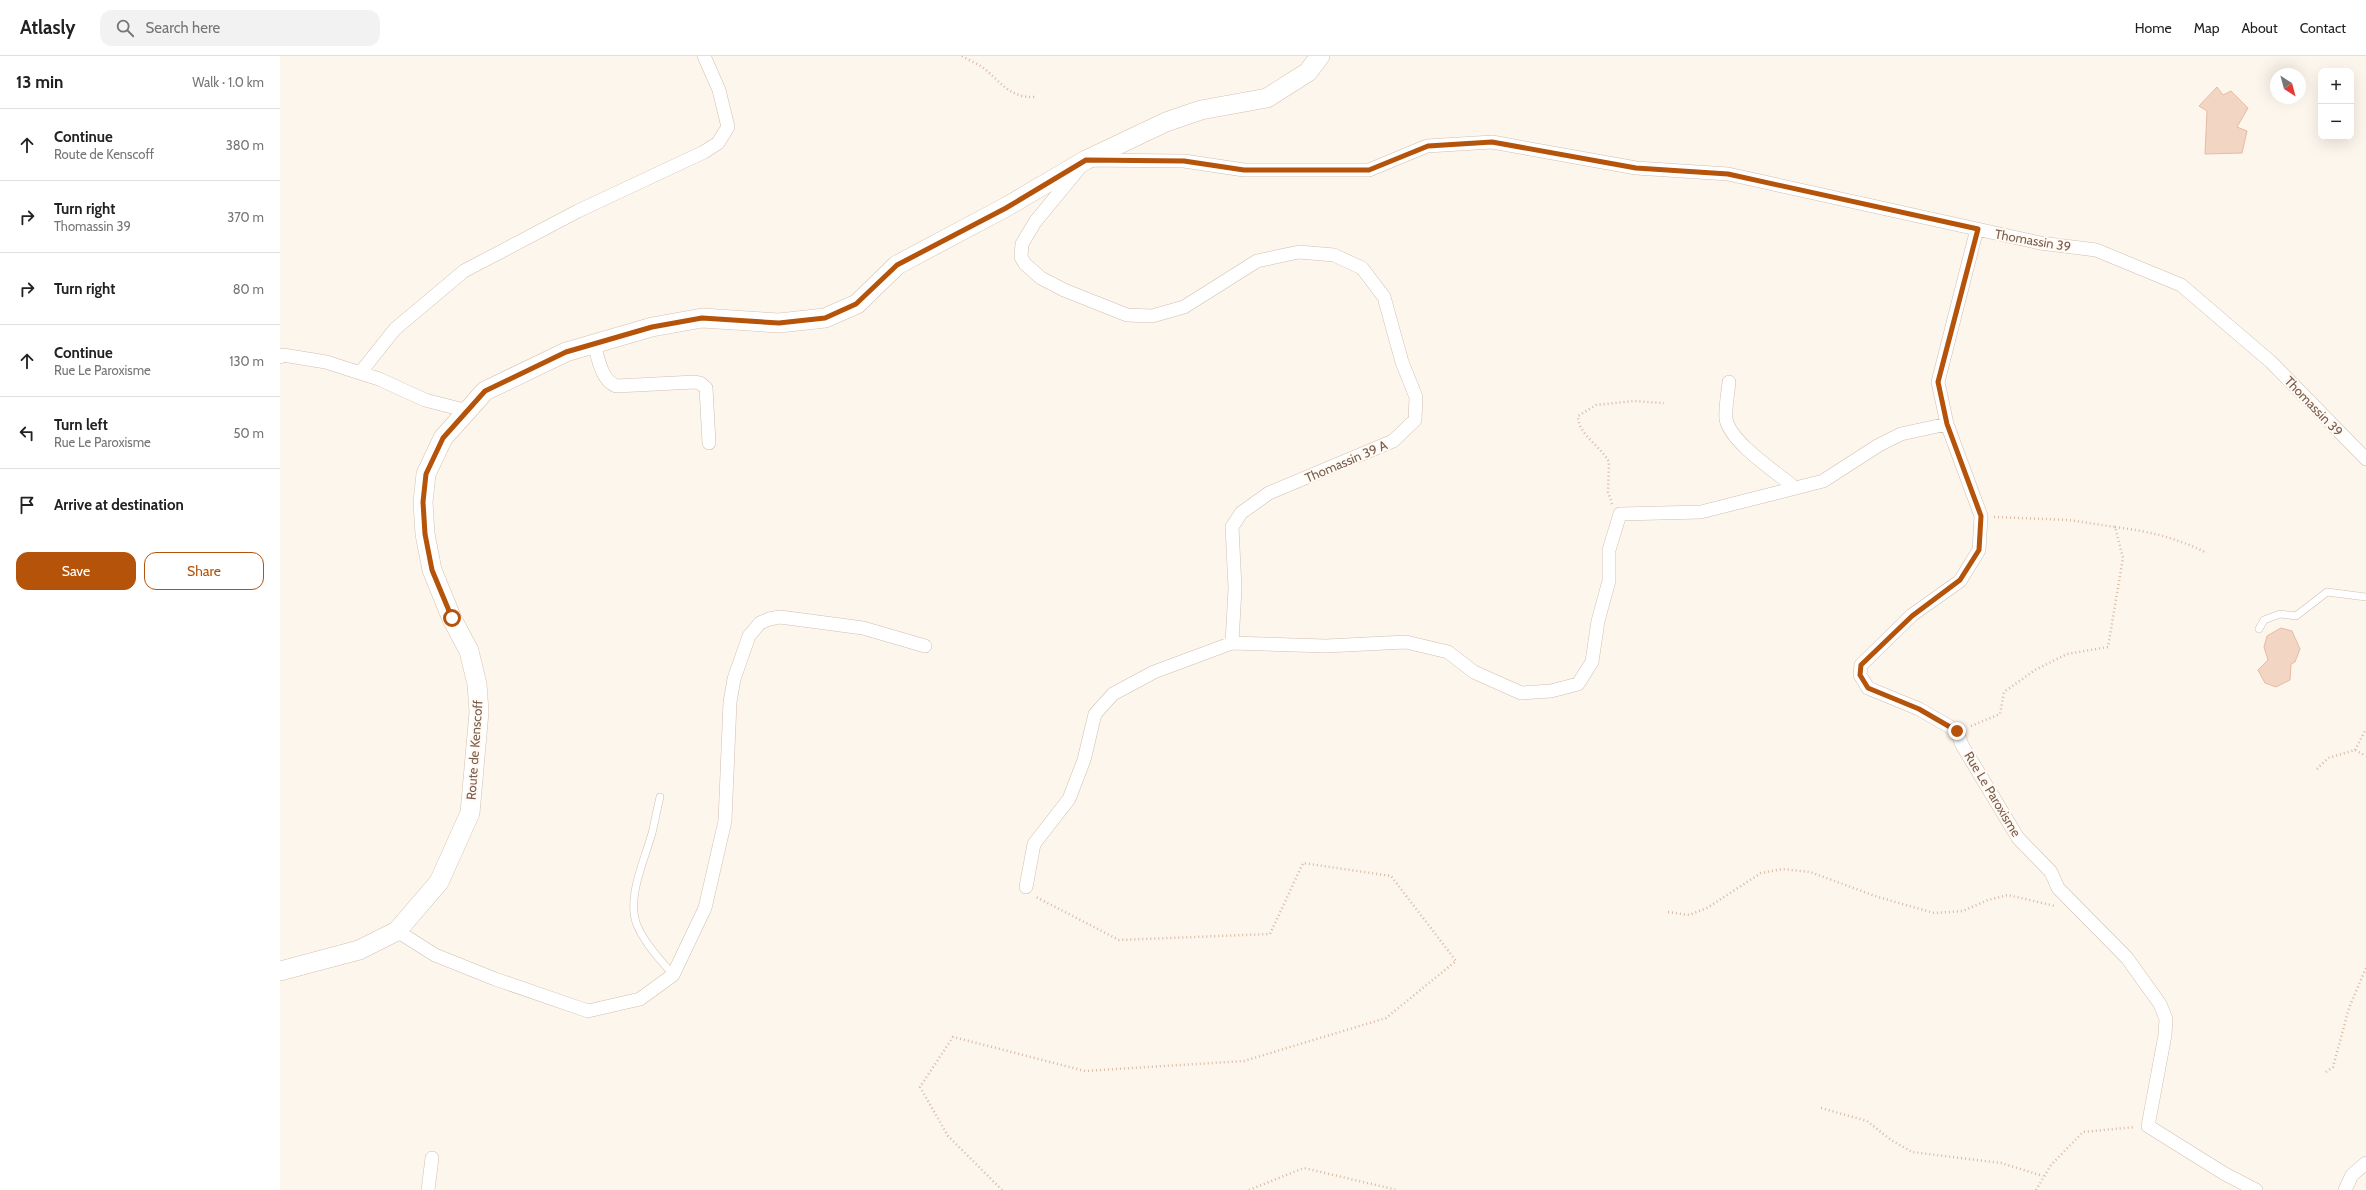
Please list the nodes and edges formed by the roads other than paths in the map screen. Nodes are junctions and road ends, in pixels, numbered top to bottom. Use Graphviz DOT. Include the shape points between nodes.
graph roads {
  1 [pos="704,56"];
  2 [pos="1320,56"];
  3 [pos="1086,160"];
  4 [pos="1978,229"];
  5 [pos="594,344"];
  6 [pos="280,356"];
  7 [pos="360,373"];
  8 [pos="1729,382"];
  9 [pos="468,411"];
  10 [pos="1947,424"];
  11 [pos="709,443"];
  12 [pos="2366,460"];
  13 [pos="1794,487"];
  14 [pos="2366,597"];
  15 [pos="2259,629"];
  16 [pos="1232,643"];
  17 [pos="925,646"];
  18 [pos="660,797"];
  19 [pos="1026,887"];
  20 [pos="397,931"];
  21 [pos="280,971"];
  22 [pos="673,975"];
  23 [pos="432,1158"];
  24 [pos="2366,1163"];
  25 [pos="428,1190"];
  26 [pos="2256,1190"];
  27 [pos="2345,1190"];
  1 -- 7 [label="street" via="719,90 728,127 718,143 704,152 578,210 464,271 395,329"];
  2 -- 3 [label="main road, Route de Kenscoff" via="1308,72 1267,98 1201,110 1166,122"];
  3 -- 4 [label="street, Thomassin 39" via="1184,161 1244,170 1369,170 1428,146 1492,142 1636,168 1728,174"];
  3 -- 5 [label="main road, Route de Kenscoff" via="1006,208 897,265 856,304 825,318 779,323 702,318 652,327"];
  3 -- 16 [label="street, Thomassin 39 A" via="1035,222 1022,244 1025,264 1041,278 1127,315 1152,316 1184,306 1257,261 1299,252 1334,255 1362,268 1384,297 1402,362 1416,397 1415,420 1392,441 1269,493 1241,513 1232,527 1235,588"];
  4 -- 10 [label="street" via="1938,382"];
  4 -- 12 [label="street, Thomassin 39" via="2040,243 2096,250 2181,285 2271,362"];
  5 -- 9 [label="main road, Route de Kenscoff" via="566,352 485,391"];
  5 -- 11 [label="street" via="605,377 610,384 616,386 694,382 706,388"];
  6 -- 7 [label="street" via="326,362"];
  7 -- 9 [label="street" via="425,400"];
  8 -- 13 [label="street" via="1726,419 1731,430 1742,444"];
  9 -- 20 [label="main road, Route de Kenscoff" via="443,438 426,474 423,502 425,534 432,570 469,651 476,684 479,712 470,813 439,882"];
  10 -- 13 [label="street" via="1901,434 1823,481"];
  10 -- 26 [label="street, Rue Le Paroxisme" via="1981,516 1979,550 1960,580 1912,616 1861,665 1860,675 1868,688 1919,709 1957,731 1962,745 2018,838 2051,872 2058,888 2127,958 2160,1004 2166,1019 2165,1035 2148,1126 2225,1174"];
  13 -- 16 [label="street" via="1701,512 1620,514 1609,550 1609,581 1598,621 1592,662 1578,684 1551,691 1521,693 1474,672 1448,652 1406,642 1326,646"];
  14 -- 15 [label="lane" via="2327,592 2296,616 2280,614 2264,620"];
  16 -- 19 [label="street" via="1154,672 1113,694 1099,709 1095,714 1084,760 1069,800 1034,844"];
  17 -- 22 [label="street" via="863,628 780,617 760,623 749,636 734,679 730,702 725,820 705,908"];
  18 -- 22 [label="lane" via="635,888 636,924 648,945"];
  20 -- 21 [label="main road, Route de Kenscoff" via="359,950"];
  20 -- 22 [label="street" via="442,957 588,1011 640,999"];
  23 -- 25 [label="street"];
  24 -- 27 [label="street" via="2352,1175"];
}
